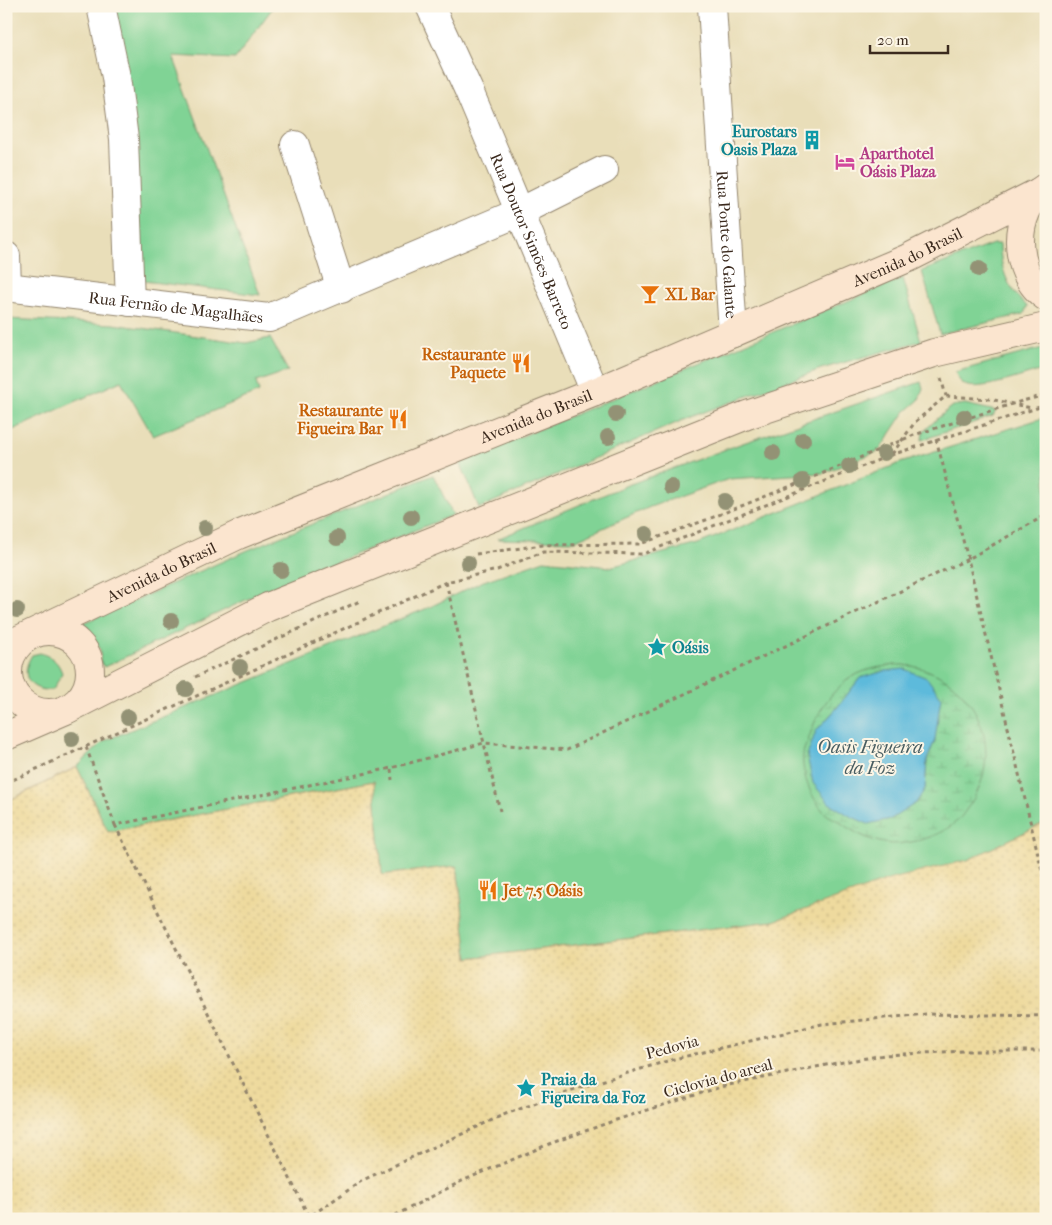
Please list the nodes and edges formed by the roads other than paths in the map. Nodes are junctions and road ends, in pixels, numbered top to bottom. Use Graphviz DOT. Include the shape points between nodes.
graph roads {
  1 [pos="101,6"];
  2 [pos="430,6"];
  3 [pos="712,6"];
  4 [pos="295,145"];
  5 [pos="604,170"];
  6 [pos="1042,189"];
  7 [pos="520,212"];
  8 [pos="6,256"];
  9 [pos="7,287"];
  10 [pos="341,289"];
  11 [pos="1046,297"];
  12 [pos="130,302"];
  13 [pos="1046,327"];
  14 [pos="733,333"];
  15 [pos="595,392"];
  16 [pos="30,635"];
  17 [pos="6,646"];
  18 [pos="66,710"];
  19 [pos="6,736"];
  1 -- 12 [label="street" via="116,77 124,139"];
  2 -- 7 [label="street, Rua Doutor Simões Barreto" via="470,91"];
  3 -- 14 [label="street, Rua Ponte do Galante"];
  4 -- 10 [label="street"];
  5 -- 7 [label="street, Rua Fernão de Magalhães"];
  6 -- 11 [label="main road" via="1026,210 1020,232 1020,254 1027,275"];
  6 -- 14 [label="main road, Avenida do Brasil" via="908,258"];
  7 -- 10 [label="street, Rua Fernão de Magalhães"];
  7 -- 15 [label="street, Rua Doutor Simões Barreto"];
  8 -- 9 [label="street"];
  9 -- 12 [label="street, Rua Fernão de Magalhães"];
  10 -- 12 [label="street, Rua Fernão de Magalhães" via="269,318"];
  13 -- 18 [label="main road, Avenida do Brasil" via="934,353 747,415 268,608"];
  14 -- 15 [label="main road, Avenida do Brasil"];
  15 -- 16 [label="main road, Avenida do Brasil" via="238,534"];
  16 -- 17 [label="main road, Avenida do Brasil"];
  16 -- 18 [label="main road, Avenida do Brasil" via="14,650 8,664 12,691 33,710 45,713"];
  16 -- 18 [label="main road, Avenida do Brasil" via="53,631 70,637 83,649 90,672 88,684 78,701"];
  18 -- 19 [label="main road, Avenida do Brasil"];
}
